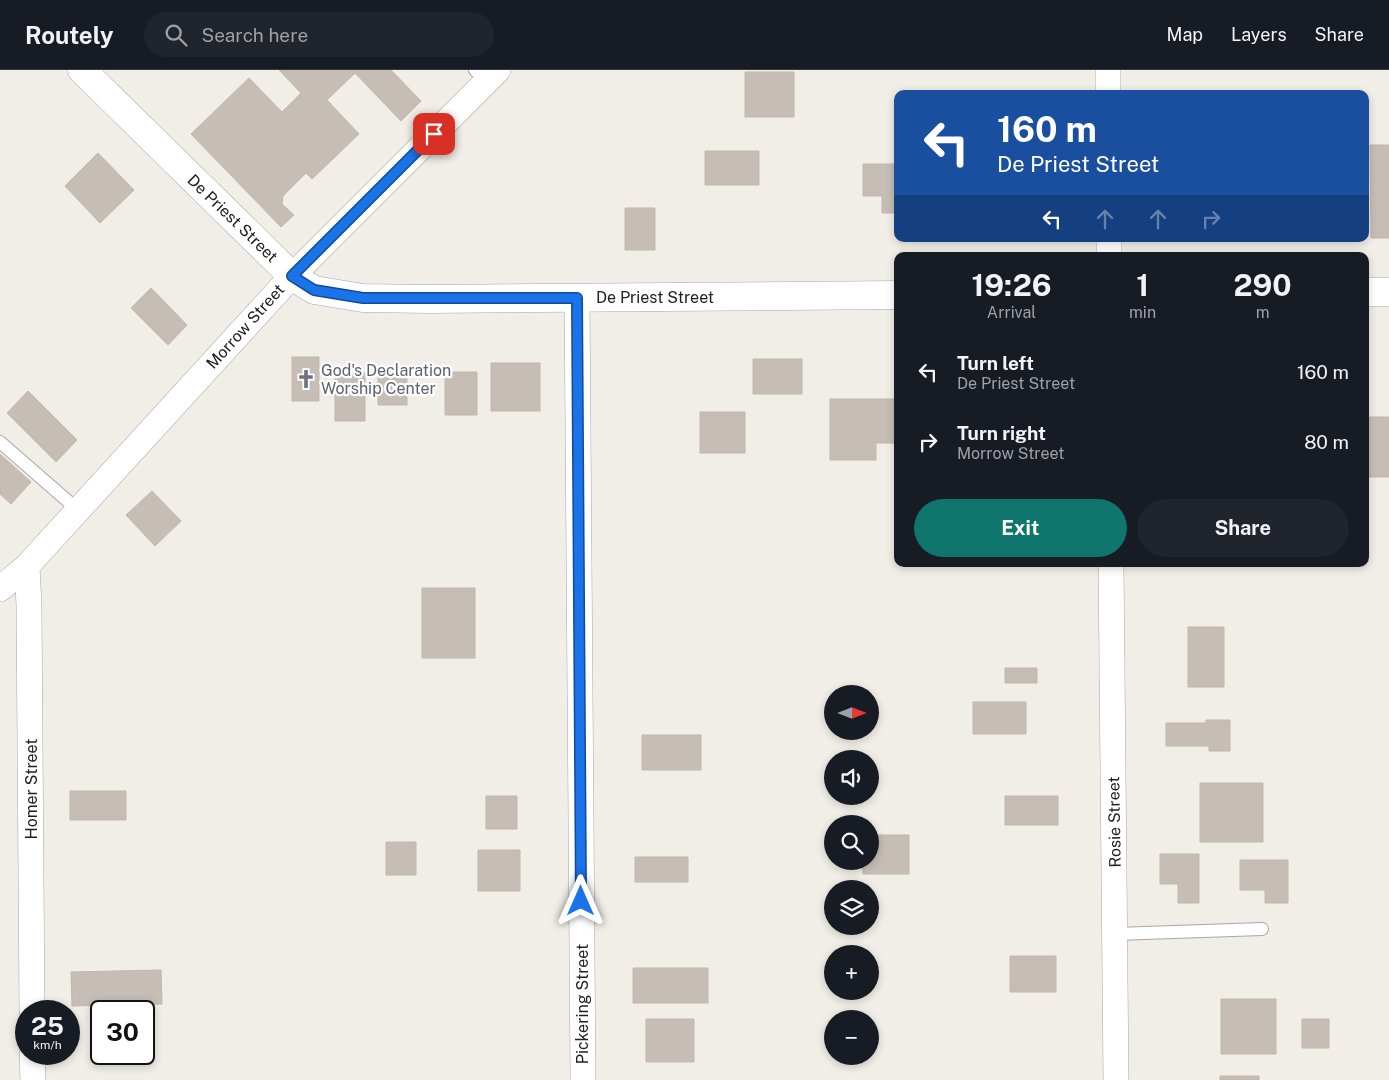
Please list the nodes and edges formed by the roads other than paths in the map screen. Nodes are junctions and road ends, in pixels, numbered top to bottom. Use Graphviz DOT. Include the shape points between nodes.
graph roads {
  1 [pos="82,70"];
  2 [pos="1108,70"];
  3 [pos="486,74"];
  4 [pos="1108,90"];
  5 [pos="292,276"];
  6 [pos="1369,292"];
  7 [pos="1389,292"];
  8 [pos="894,295"];
  9 [pos="577,298"];
  10 [pos="0,442"];
  11 [pos="78,510"];
  12 [pos="27,566"];
  13 [pos="1111,567"];
  14 [pos="0,589"];
  15 [pos="1262,930"];
  16 [pos="1114,934"];
  17 [pos="32,1000"];
  18 [pos="32,1065"];
  19 [pos="32,1080"];
  20 [pos="583,1080"];
  21 [pos="1116,1080"];
  1 -- 5 [label="street, De Priest Street"];
  2 -- 4 [label="street"];
  3 -- 5 [label="street, Morrow Street"];
  5 -- 9 [label="street, De Priest Street" via="314,290 363,298"];
  5 -- 11 [label="street, Morrow Street"];
  6 -- 7 [label="street"];
  8 -- 9 [label="street, De Priest Street"];
  9 -- 20 [label="street, Pickering Street"];
  10 -- 11 [label="lane"];
  11 -- 12 [label="street, Morrow Street"];
  12 -- 14 [label="street, Morrow Street"];
  12 -- 17 [label="street, Homer Street"];
  13 -- 16 [label="street, Rosie Street"];
  15 -- 16 [label="lane"];
  16 -- 21 [label="street, Rosie Street"];
  18 -- 19 [label="street"];
}
